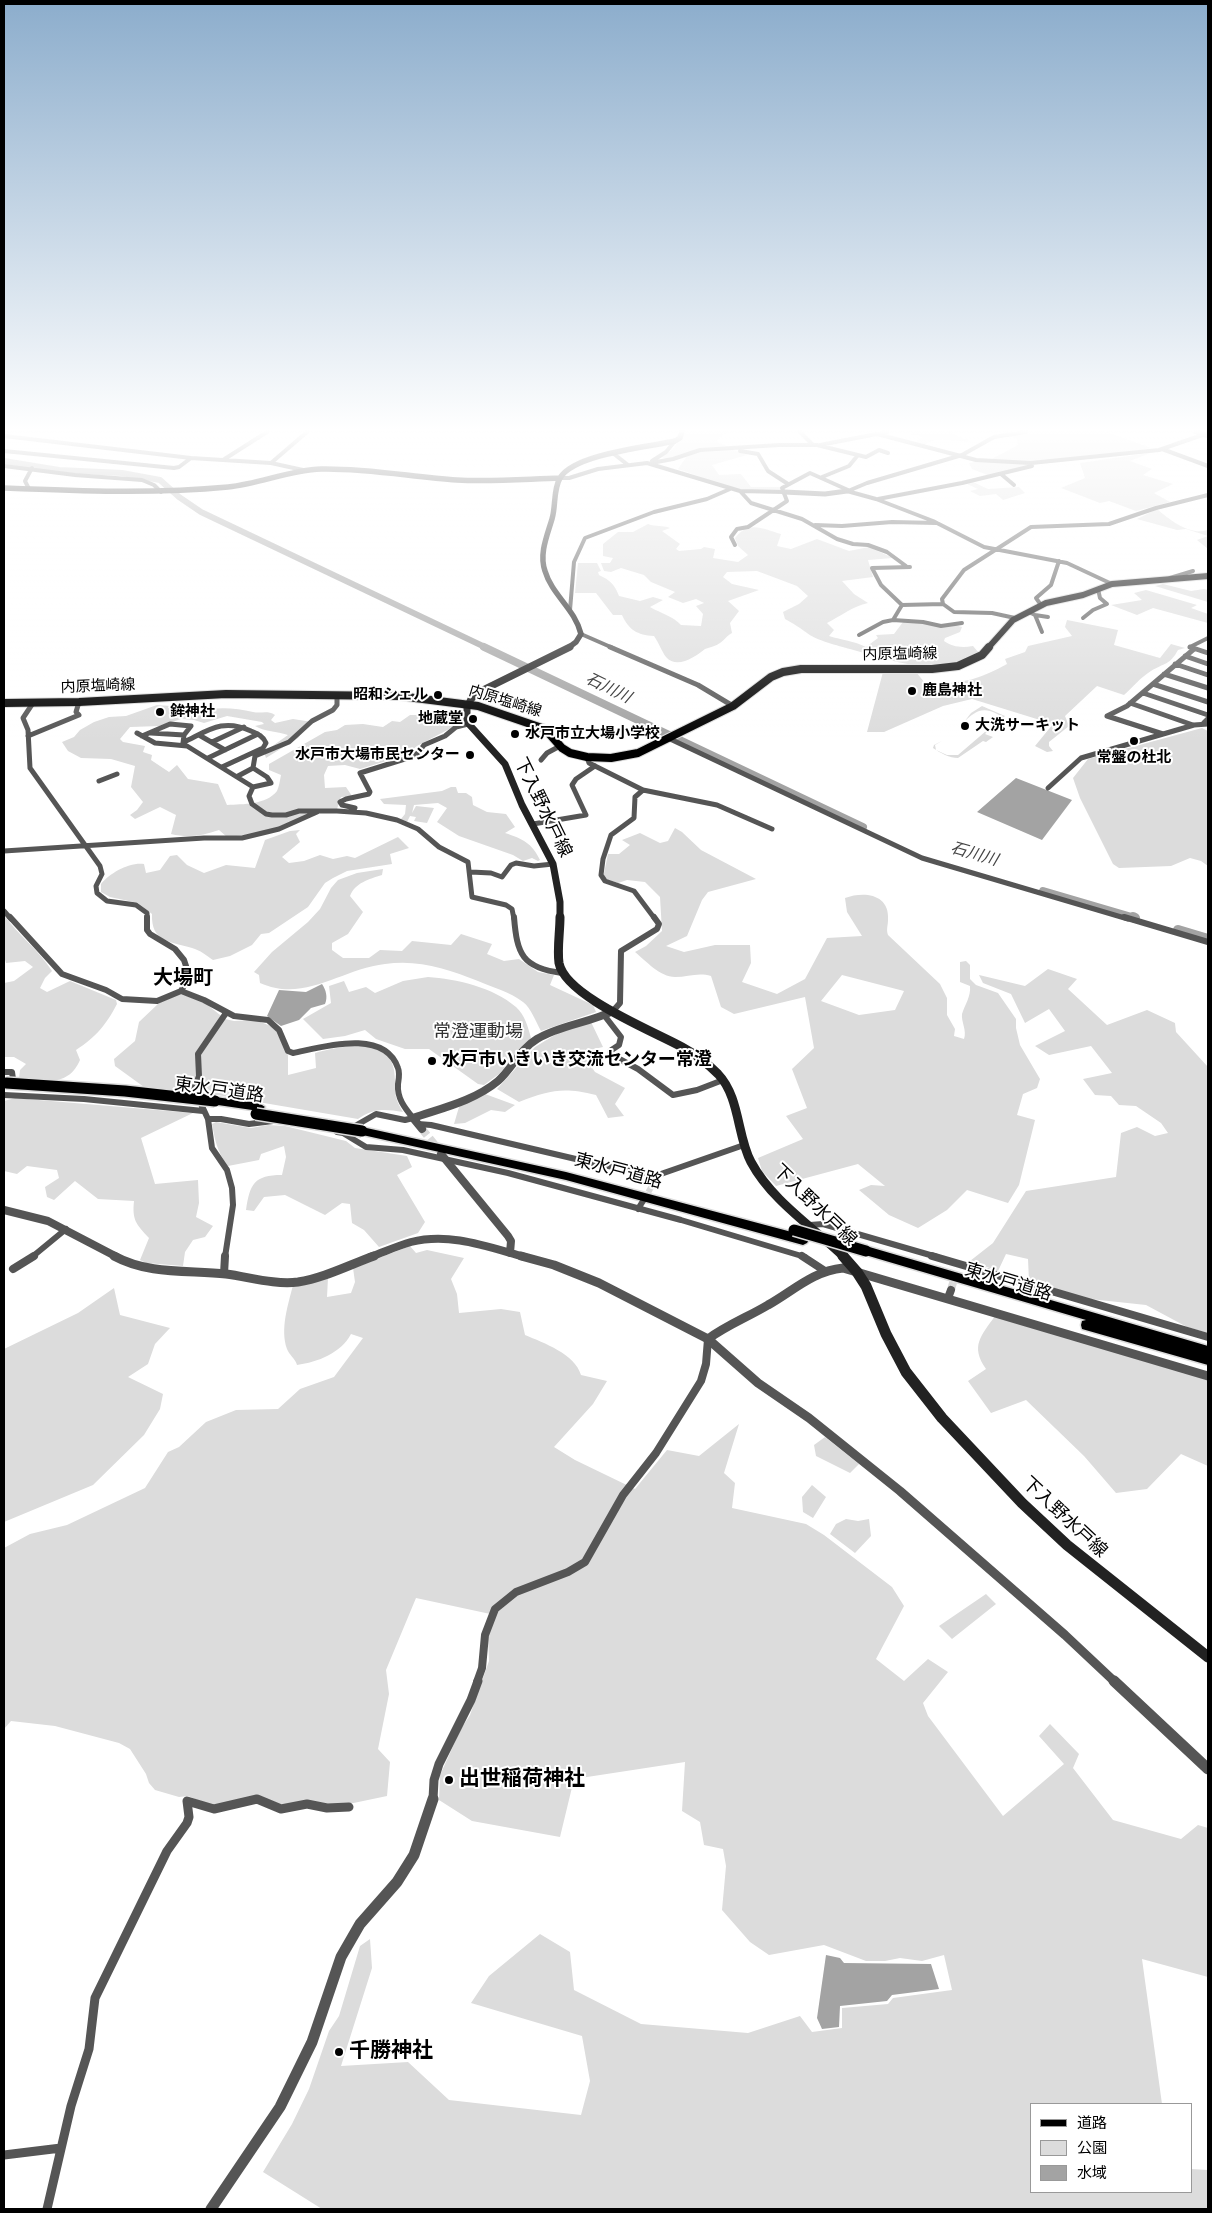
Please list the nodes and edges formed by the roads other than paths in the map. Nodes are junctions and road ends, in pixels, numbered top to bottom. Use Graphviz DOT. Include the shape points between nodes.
graph roads {
  1 [pos="548,535"];
  2 [pos="592,535"];
  3 [pos="734,535"];
  4 [pos="830,535"];
  5 [pos="960,535"];
  6 [pos="1020,535"];
  7 [pos="735,545"];
  8 [pos="997,550"];
  9 [pos="1059,561"];
  10 [pos="1193,571"];
  11 [pos="1208,576"];
  12 [pos="1170,578"];
  13 [pos="1112,584"];
  14 [pos="1098,588"];
  15 [pos="944,604"];
  16 [pos="902,605"];
  17 [pos="1041,605"];
  18 [pos="570,610"];
  19 [pos="954,612"];
  20 [pos="1032,613"];
  21 [pos="1048,617"];
  22 [pos="1015,618"];
  23 [pos="1084,618"];
  24 [pos="894,620"];
  25 [pos="1042,632"];
  26 [pos="581,634"];
  27 [pos="859,635"];
  28 [pos="1207,640"];
  29 [pos="1194,648"];
  30 [pos="1208,653"];
  31 [pos="1185,656"];
  32 [pos="1175,664"];
  33 [pos="1208,664"];
  34 [pos="1164,674"];
  35 [pos="1208,675"];
  36 [pos="1152,684"];
  37 [pos="1208,688"];
  38 [pos="1143,693"];
  39 [pos="337,695"];
  40 [pos="33,702"];
  41 [pos="80,702"];
  42 [pos="1208,702"];
  43 [pos="4,703"];
  44 [pos="1130,703"];
  45 [pos="468,704"];
  46 [pos="733,706"];
  47 [pos="1208,715"];
  48 [pos="1207,722"];
  49 [pos="468,724"];
  50 [pos="1194,725"];
  51 [pos="244,727"];
  52 [pos="148,733"];
  53 [pos="258,734"];
  54 [pos="1163,734"];
  55 [pos="184,735"];
  56 [pos="199,735"];
  57 [pos="28,736"];
  58 [pos="671,737"];
  59 [pos="212,742"];
  60 [pos="184,743"];
  61 [pos="560,746"];
  62 [pos="225,750"];
  63 [pos="587,757"];
  64 [pos="208,758"];
  65 [pos="541,760"];
  66 [pos="595,766"];
  67 [pos="222,767"];
  68 [pos="253,768"];
  69 [pos="117,774"];
  70 [pos="238,776"];
  71 [pos="99,781"];
  72 [pos="253,787"];
  73 [pos="1048,788"];
  74 [pos="642,790"];
  75 [pos="318,811"];
  76 [pos="382,816"];
  77 [pos="533,824"];
  78 [pos="772,829"];
  79 [pos="86,846"];
  80 [pos="4,851"];
  81 [pos="553,864"];
  82 [pos="470,872"];
  83 [pos="4,910"];
  84 [pos="1208,942"];
  85 [pos="562,973"];
  86 [pos="181,991"];
  87 [pos="613,1011"];
  88 [pos="226,1013"];
  89 [pos="604,1015"];
  90 [pos="723,1080"];
  91 [pos="4,1086"];
  92 [pos="210,1110"];
  93 [pos="418,1124"];
  94 [pos="364,1128"];
  95 [pos="350,1137"];
  96 [pos="744,1145"];
  97 [pos="444,1157"];
  98 [pos="658,1175"];
  99 [pos="654,1182"];
  100 [pos="643,1201"];
  101 [pos="638,1209"];
  102 [pos="4,1210"];
  103 [pos="810,1225"];
  104 [pos="66,1229"];
  105 [pos="510,1253"];
  106 [pos="868,1255"];
  107 [pos="13,1269"];
  108 [pos="826,1271"];
  109 [pos="856,1271"];
  110 [pos="224,1274"];
  111 [pos="1208,1337"];
  112 [pos="708,1340"];
  113 [pos="1208,1351"];
  114 [pos="1208,1360"];
  115 [pos="1208,1376"];
  116 [pos="1208,1657"];
  117 [pos="1208,1769"];
  118 [pos="433,1799"];
  119 [pos="349,1807"];
  120 [pos="61,2148"];
  121 [pos="4,2154"];
  122 [pos="47,2209"];
  123 [pos="211,2209"];
  1 -- 18 [label="main road" via="543,564 546,576"];
  2 -- 18 [label="street" via="585,538 574,562"];
  3 -- 7 [label="street"];
  4 -- 16 [label="street" via="887,552 908,567 872,568 881,584"];
  5 -- 8 [label="street"];
  6 -- 8 [label="street"];
  8 -- 9 [label="street"];
  8 -- 15 [label="street" via="964,570 944,596"];
  9 -- 13 [label="street"];
  9 -- 17 [label="street" via="1051,585 1036,598"];
  10 -- 12 [label="street"];
  11 -- 12 [label="main road, 内原塩崎線"];
  12 -- 13 [label="main road, 内原塩崎線"];
  13 -- 14 [label="main road, 内原塩崎線"];
  14 -- 17 [label="main road, 内原塩崎線" via="1083,596"];
  14 -- 23 [label="street" via="1100,598 1107,604"];
  15 -- 16 [label="street"];
  15 -- 19 [label="street"];
  16 -- 24 [label="street"];
  17 -- 20 [label="main road, 内原塩崎線"];
  18 -- 26 [label="main road"];
  19 -- 22 [label="street" via="992,613"];
  19 -- 24 [label="street" via="964,625 941,626"];
  20 -- 21 [label="street"];
  20 -- 22 [label="main road, 内原塩崎線"];
  20 -- 25 [label="street"];
  22 -- 46 [label="main road, 内原塩崎線" via="982,655 964,664 932,669 794,670 771,677"];
  24 -- 27 [label="street" via="884,620"];
  26 -- 45 [label="main road" via="571,646 479,692"];
  26 -- 46 [label="street" via="698,685"];
  28 -- 29 [label="street" via="1190,647"];
  29 -- 30 [label="street"];
  29 -- 31 [label="street"];
  31 -- 32 [label="street"];
  31 -- 33 [label="street"];
  32 -- 34 [label="street"];
  32 -- 35 [label="street"];
  34 -- 36 [label="street"];
  34 -- 37 [label="street"];
  36 -- 38 [label="street"];
  36 -- 42 [label="street"];
  38 -- 44 [label="street"];
  38 -- 47 [label="street"];
  39 -- 41 [label="main road, 内原塩崎線" via="226,694"];
  39 -- 45 [label="main road, 内原塩崎線" via="398,696"];
  39 -- 68 [label="street" via="333,710 312,721 289,742 255,756"];
  40 -- 41 [label="main road, 内原塩崎線"];
  40 -- 43 [label="main road, 内原塩崎線"];
  40 -- 57 [label="street" via="24,718"];
  41 -- 57 [label="street" via="76,712 79,715"];
  44 -- 50 [label="street"];
  44 -- 54 [label="street" via="1107,716"];
  45 -- 49 [label="main road" via="465,715"];
  45 -- 61 [label="main road, 内原塩崎線" via="545,729"];
  46 -- 58 [label="main road, 内原塩崎線"];
  48 -- 50 [label="street"];
  49 -- 76 [label="street" via="428,742 408,758 360,773 369,794 344,799 340,804 379,812"];
  49 -- 77 [label="main road, 下入野水戸線" via="505,764"];
  50 -- 54 [label="street"];
  51 -- 53 [label="street"];
  51 -- 56 [label="street" via="219,724"];
  51 -- 59 [label="street"];
  52 -- 55 [label="street"];
  52 -- 55 [label="street" via="170,724 191,726"];
  52 -- 60 [label="street" via="139,735 164,745"];
  53 -- 62 [label="street"];
  53 -- 67 [label="street" via="265,740 263,748"];
  54 -- 73 [label="street" via="1080,758"];
  55 -- 60 [label="street"];
  56 -- 59 [label="street"];
  56 -- 60 [label="street"];
  57 -- 79 [label="street" via="30,768"];
  58 -- 63 [label="main road, 内原塩崎線" via="627,756"];
  58 -- 84 [label="street" via="922,858"];
  59 -- 62 [label="street"];
  60 -- 64 [label="street"];
  61 -- 63 [label="main road, 内原塩崎線" via="570,753"];
  61 -- 65 [label="street"];
  62 -- 64 [label="street"];
  63 -- 66 [label="street"];
  64 -- 67 [label="street"];
  66 -- 74 [label="street"];
  66 -- 77 [label="street" via="572,785 586,815"];
  67 -- 70 [label="street"];
  68 -- 70 [label="street"];
  68 -- 72 [label="street" via="271,783"];
  69 -- 71 [label="street"];
  70 -- 72 [label="street"];
  72 -- 75 [label="street" via="252,804 266,814 279,816"];
  74 -- 78 [label="street" via="718,805"];
  74 -- 87 [label="street" via="635,797 634,818 611,835 600,875 605,881 634,891 659,924 654,932 620,951 620,1003"];
  75 -- 76 [label="street"];
  75 -- 79 [label="street" via="279,829 254,836"];
  76 -- 82 [label="street" via="418,829 439,847 468,862"];
  77 -- 81 [label="main road, 下入野水戸線"];
  79 -- 80 [label="street"];
  79 -- 86 [label="street" via="102,871 96,886 97,893 107,901 136,905 142,909 148,917 147,930 150,934 167,943 184,960 187,977"];
  81 -- 82 [label="street" via="512,864 502,877 491,872"];
  81 -- 85 [label="main road, 下入野水戸線" via="560,896 558,959"];
  82 -- 85 [label="street" via="472,897 512,909 517,946 526,959 540,970"];
  83 -- 86 [label="street" via="62,974 75,980 132,1001 157,1001"];
  85 -- 87 [label="main road, 下入野水戸線" via="577,990"];
  86 -- 88 [label="street"];
  87 -- 89 [label="street"];
  87 -- 90 [label="main road, 下入野水戸線" via="702,1060"];
  88 -- 92 [label="street" via="198,1054 199,1076 194,1089"];
  88 -- 93 [label="street" via="268,1020 279,1030 288,1051 293,1053 350,1043 382,1048 397,1063 398,1097"];
  89 -- 90 [label="street" via="621,1037 619,1045 610,1054 638,1069 673,1095"];
  89 -- 93 [label="street" via="541,1037 486,1089"];
  90 -- 96 [label="main road, 下入野水戸線"];
  91 -- 92 [label="highway, 東水戸道路"];
  92 -- 94 [label="highway, 東水戸道路, bridge" via="257,1110"];
  92 -- 95 [label="street" via="221,1119 248,1124 274,1120"];
  92 -- 110 [label="street" via="212,1148 227,1170 232,1188 233,1205"];
  93 -- 95 [label="street" via="376,1114 355,1126"];
  93 -- 98 [label="street"];
  94 -- 106 [label="highway, 東水戸道路" via="566,1176"];
  94 -- 106 [label="highway, 東水戸道路, bridge" via="472,1146 570,1169 794,1230"];
  95 -- 97 [label="street" via="366,1147"];
  96 -- 98 [label="street"];
  96 -- 103 [label="main road, 下入野水戸線" via="762,1179"];
  97 -- 101 [label="street"];
  97 -- 105 [label="street" via="508,1236"];
  98 -- 99 [label="street"];
  100 -- 101 [label="street"];
  101 -- 108 [label="street" via="802,1256"];
  102 -- 104 [label="street"];
  103 -- 109 [label="main road, 下入野水戸線"];
  103 -- 111 [label="street" via="823,1224 958,1268"];
  104 -- 107 [label="street"];
  104 -- 110 [label="street" via="118,1258 144,1267"];
  105 -- 110 [label="street" via="452,1239 433,1238 411,1242 305,1280 275,1281"];
  105 -- 112 [label="street" via="575,1272"];
  106 -- 113 [label="highway, 東水戸道路"];
  106 -- 114 [label="highway, 東水戸道路"];
  108 -- 109 [label="street" via="838,1268"];
  108 -- 112 [label="street" via="762,1309 726,1325"];
  109 -- 115 [label="street" via="949,1294"];
  109 -- 116 [label="main road, 下入野水戸線" via="902,1363 942,1419 1057,1536"];
  112 -- 117 [label="street" via="900,1491 1065,1635"];
  112 -- 118 [label="street" via="701,1381 656,1453 623,1495 585,1562 516,1592 495,1609 485,1635 482,1668 471,1700 439,1764"];
  118 -- 123 [label="street" via="421,1840 410,1863 360,1924 341,1957 312,2042 280,2108"];
  119 -- 120 [label="street" via="307,1804 281,1809 257,1798 214,1809 187,1801 188,1822 167,1851 95,1998 89,2049"];
  120 -- 121 [label="street"];
  120 -- 122 [label="street"];
}
